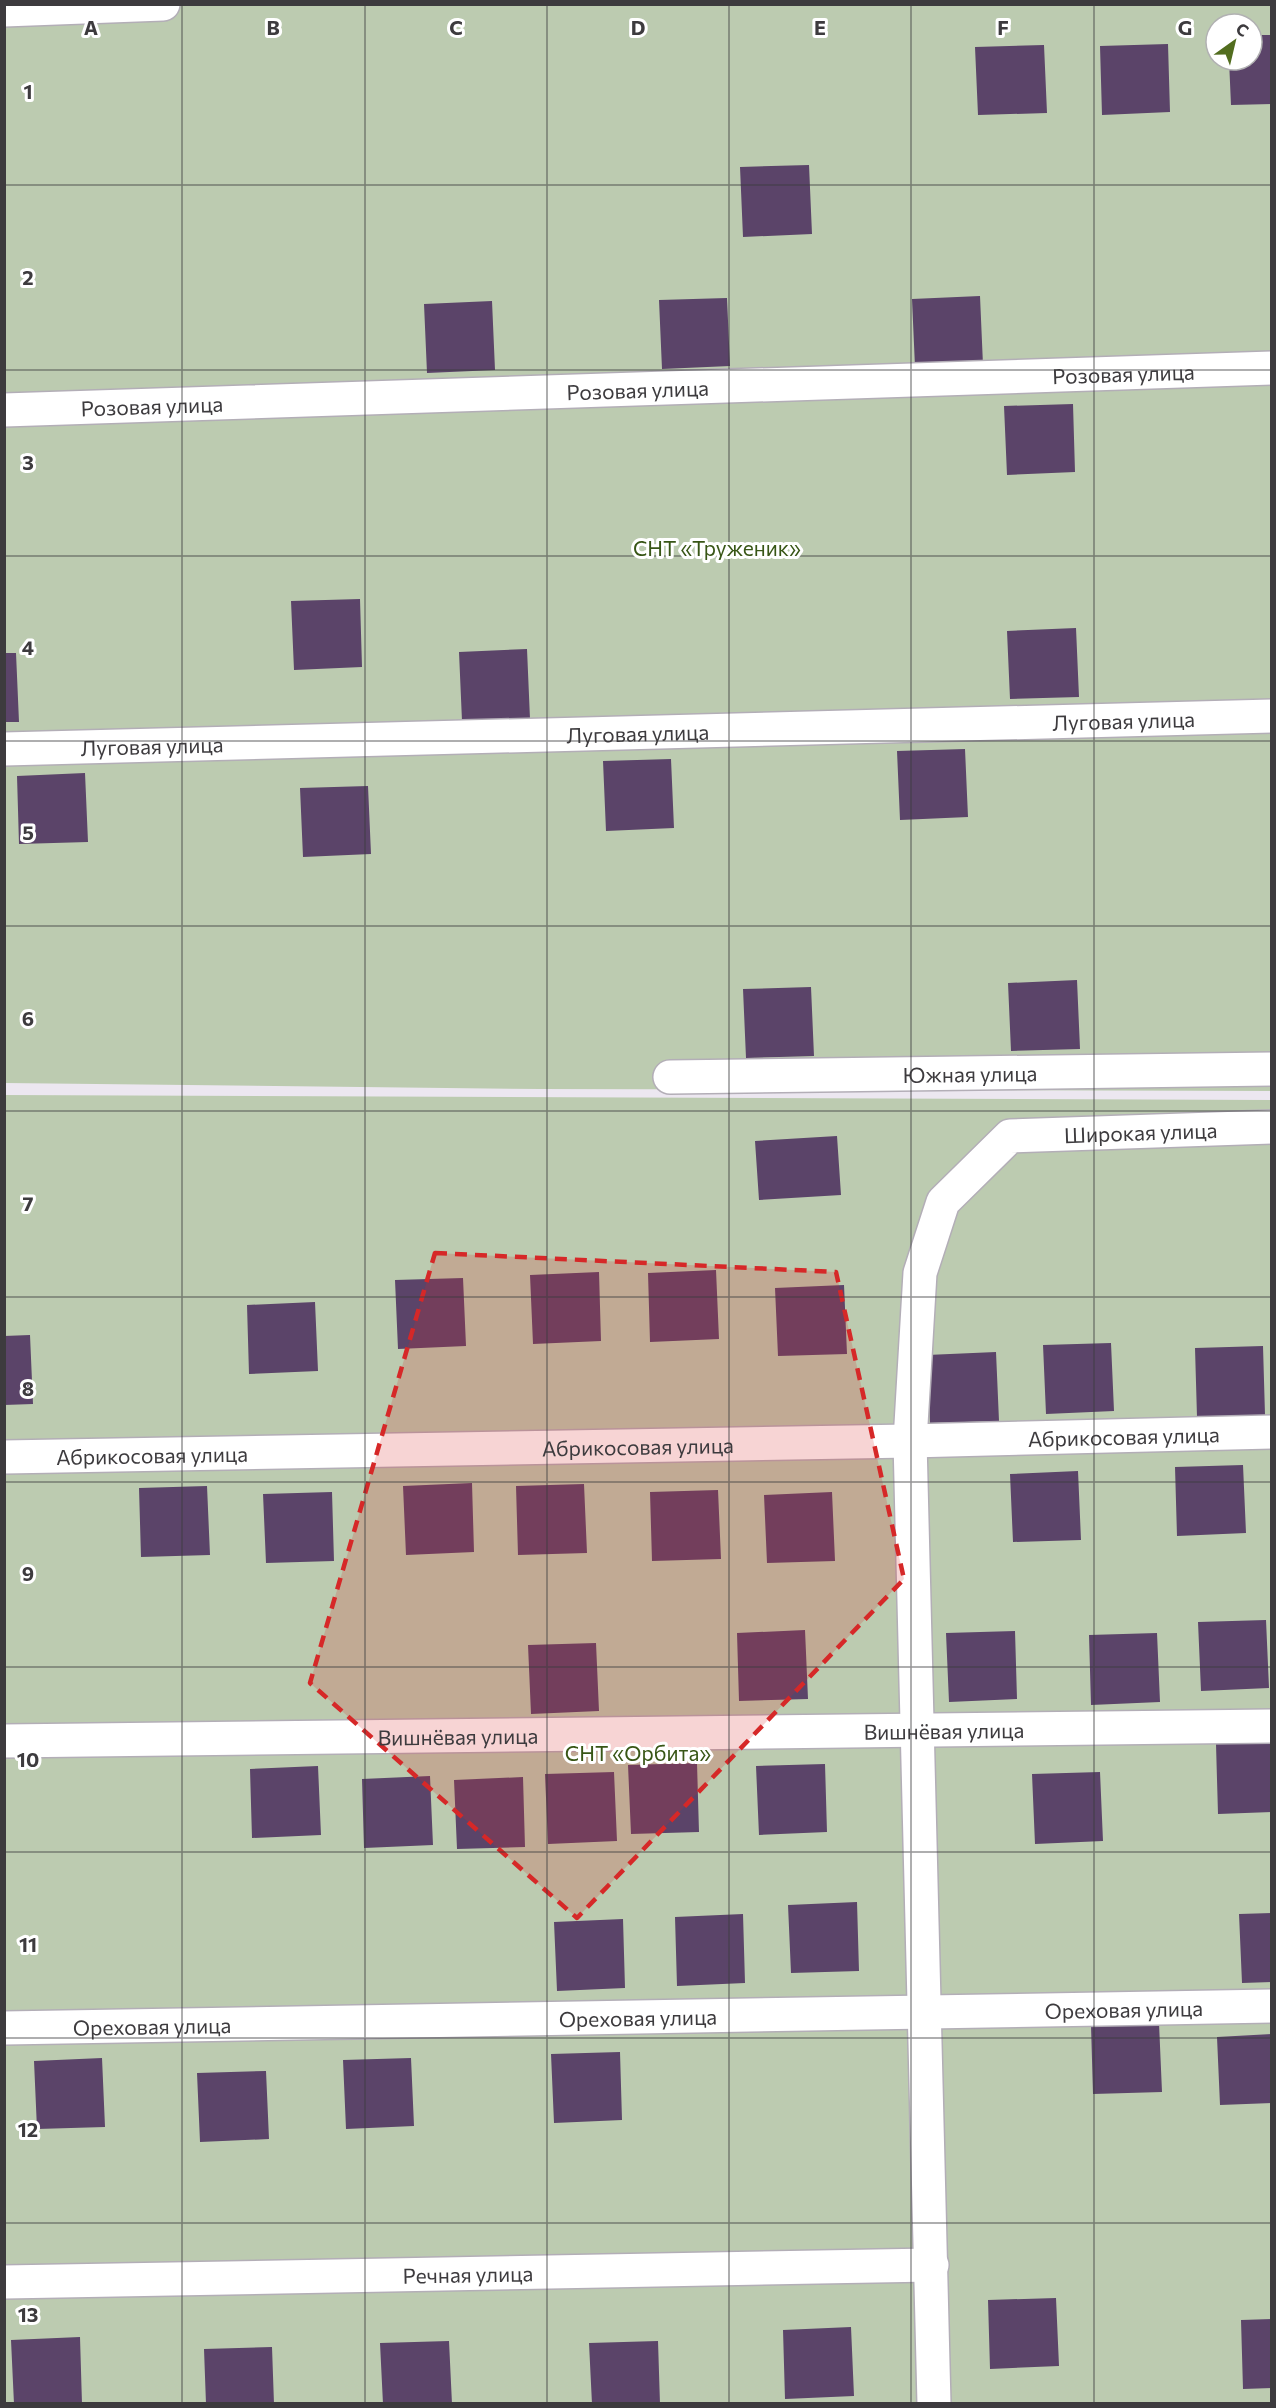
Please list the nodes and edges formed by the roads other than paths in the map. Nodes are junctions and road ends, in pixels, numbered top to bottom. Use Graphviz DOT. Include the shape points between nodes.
graph roads {
  1 [pos="163,4"];
  2 [pos="4,10"];
  3 [pos="1272,368"];
  4 [pos="4,410"];
  5 [pos="1272,716"];
  6 [pos="4,749"];
  7 [pos="1272,1069"];
  8 [pos="670,1077"];
  9 [pos="1272,1127"];
  10 [pos="1272,1432"];
  11 [pos="910,1441"];
  12 [pos="4,1457"];
  13 [pos="1272,1726"];
  14 [pos="917,1730"];
  15 [pos="4,1741"];
  16 [pos="1272,2006"];
  17 [pos="923,2011"];
  18 [pos="4,2028"];
  19 [pos="932,2265"];
  20 [pos="4,2282"];
  21 [pos="934,2403"];
  1 -- 2 [label="street"];
  3 -- 4 [label="street, Розовая улица"];
  5 -- 6 [label="street, Луговая улица"];
  7 -- 8 [label="street, Южная улица"];
  9 -- 11 [label="street, Широкая улица" via="1010,1136 943,1202 921,1274"];
  10 -- 11 [label="street, Абрикосовая улица"];
  11 -- 12 [label="street, Абрикосовая улица"];
  11 -- 14 [label="street"];
  13 -- 14 [label="street, Вишнёвая улица"];
  14 -- 15 [label="street, Вишнёвая улица"];
  14 -- 17 [label="street"];
  16 -- 17 [label="street, Ореховая улица"];
  17 -- 18 [label="street, Ореховая улица"];
  17 -- 19 [label="street"];
  19 -- 20 [label="street, Речная улица"];
  19 -- 21 [label="street"];
}
